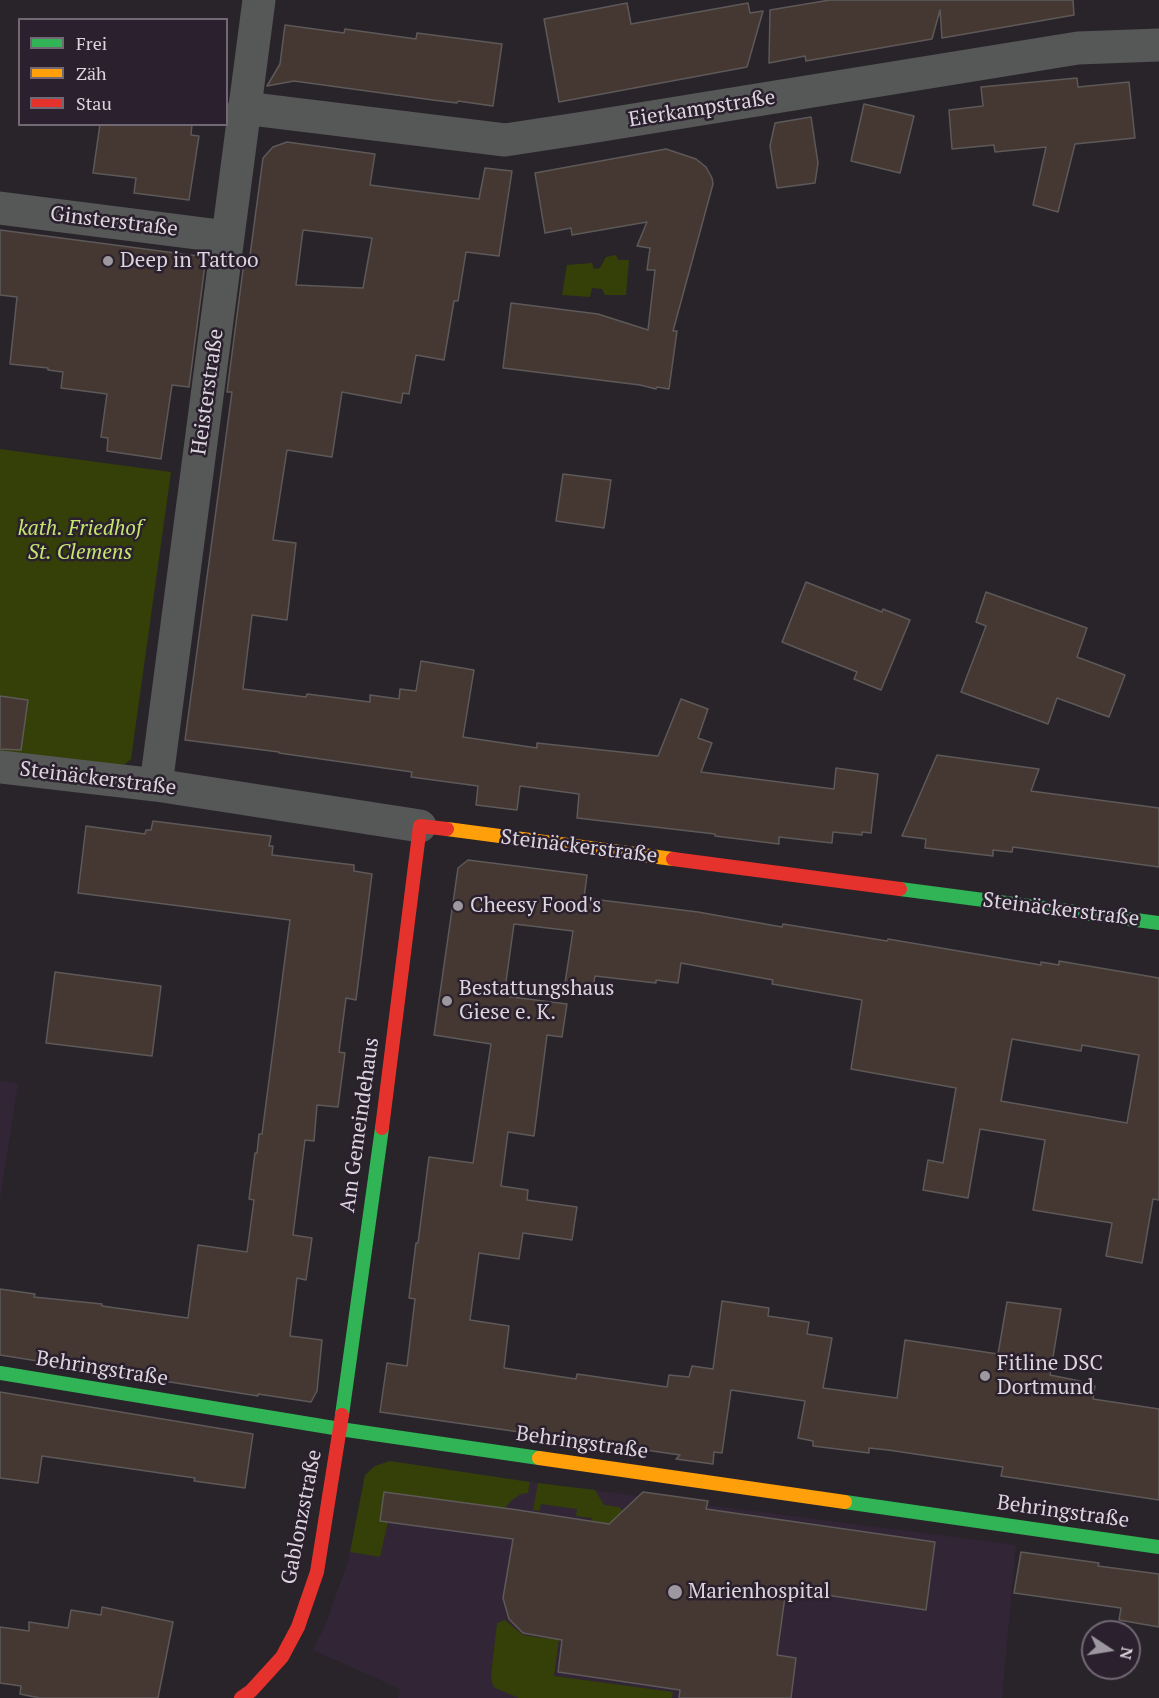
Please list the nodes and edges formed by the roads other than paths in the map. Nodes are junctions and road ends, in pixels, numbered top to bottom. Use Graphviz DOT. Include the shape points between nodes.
graph roads {
  1 [pos="259,0"];
  2 [pos="1159,45"];
  3 [pos="244,108"];
  4 [pos="0,208"];
  5 [pos="228,237"];
  6 [pos="0,768"];
  7 [pos="156,785"];
  8 [pos="420,826"];
  9 [pos="1159,923"];
  10 [pos="0,1373"];
  11 [pos="340,1430"];
  12 [pos="1159,1547"];
  13 [pos="241,1698"];
  1 -- 3 [label="street, Heisterstraße"];
  2 -- 3 [label="street, Eierkampstraße" via="1078,48 505,140"];
  3 -- 5 [label="street, Heisterstraße"];
  4 -- 5 [label="street, Ginsterstraße"];
  5 -- 7 [label="street, Heisterstraße"];
  6 -- 7 [label="street, Steinäckerstraße"];
  7 -- 8 [label="street, Steinäckerstraße"];
  8 -- 9 [label="street, Steinäckerstraße"];
  8 -- 11 [label="street, Am Gemeindehaus"];
  10 -- 11 [label="street, Behringstraße"];
  11 -- 12 [label="street, Behringstraße"];
  11 -- 13 [label="street, Gablonzstraße" via="317,1572 298,1627 282,1657"];
}
